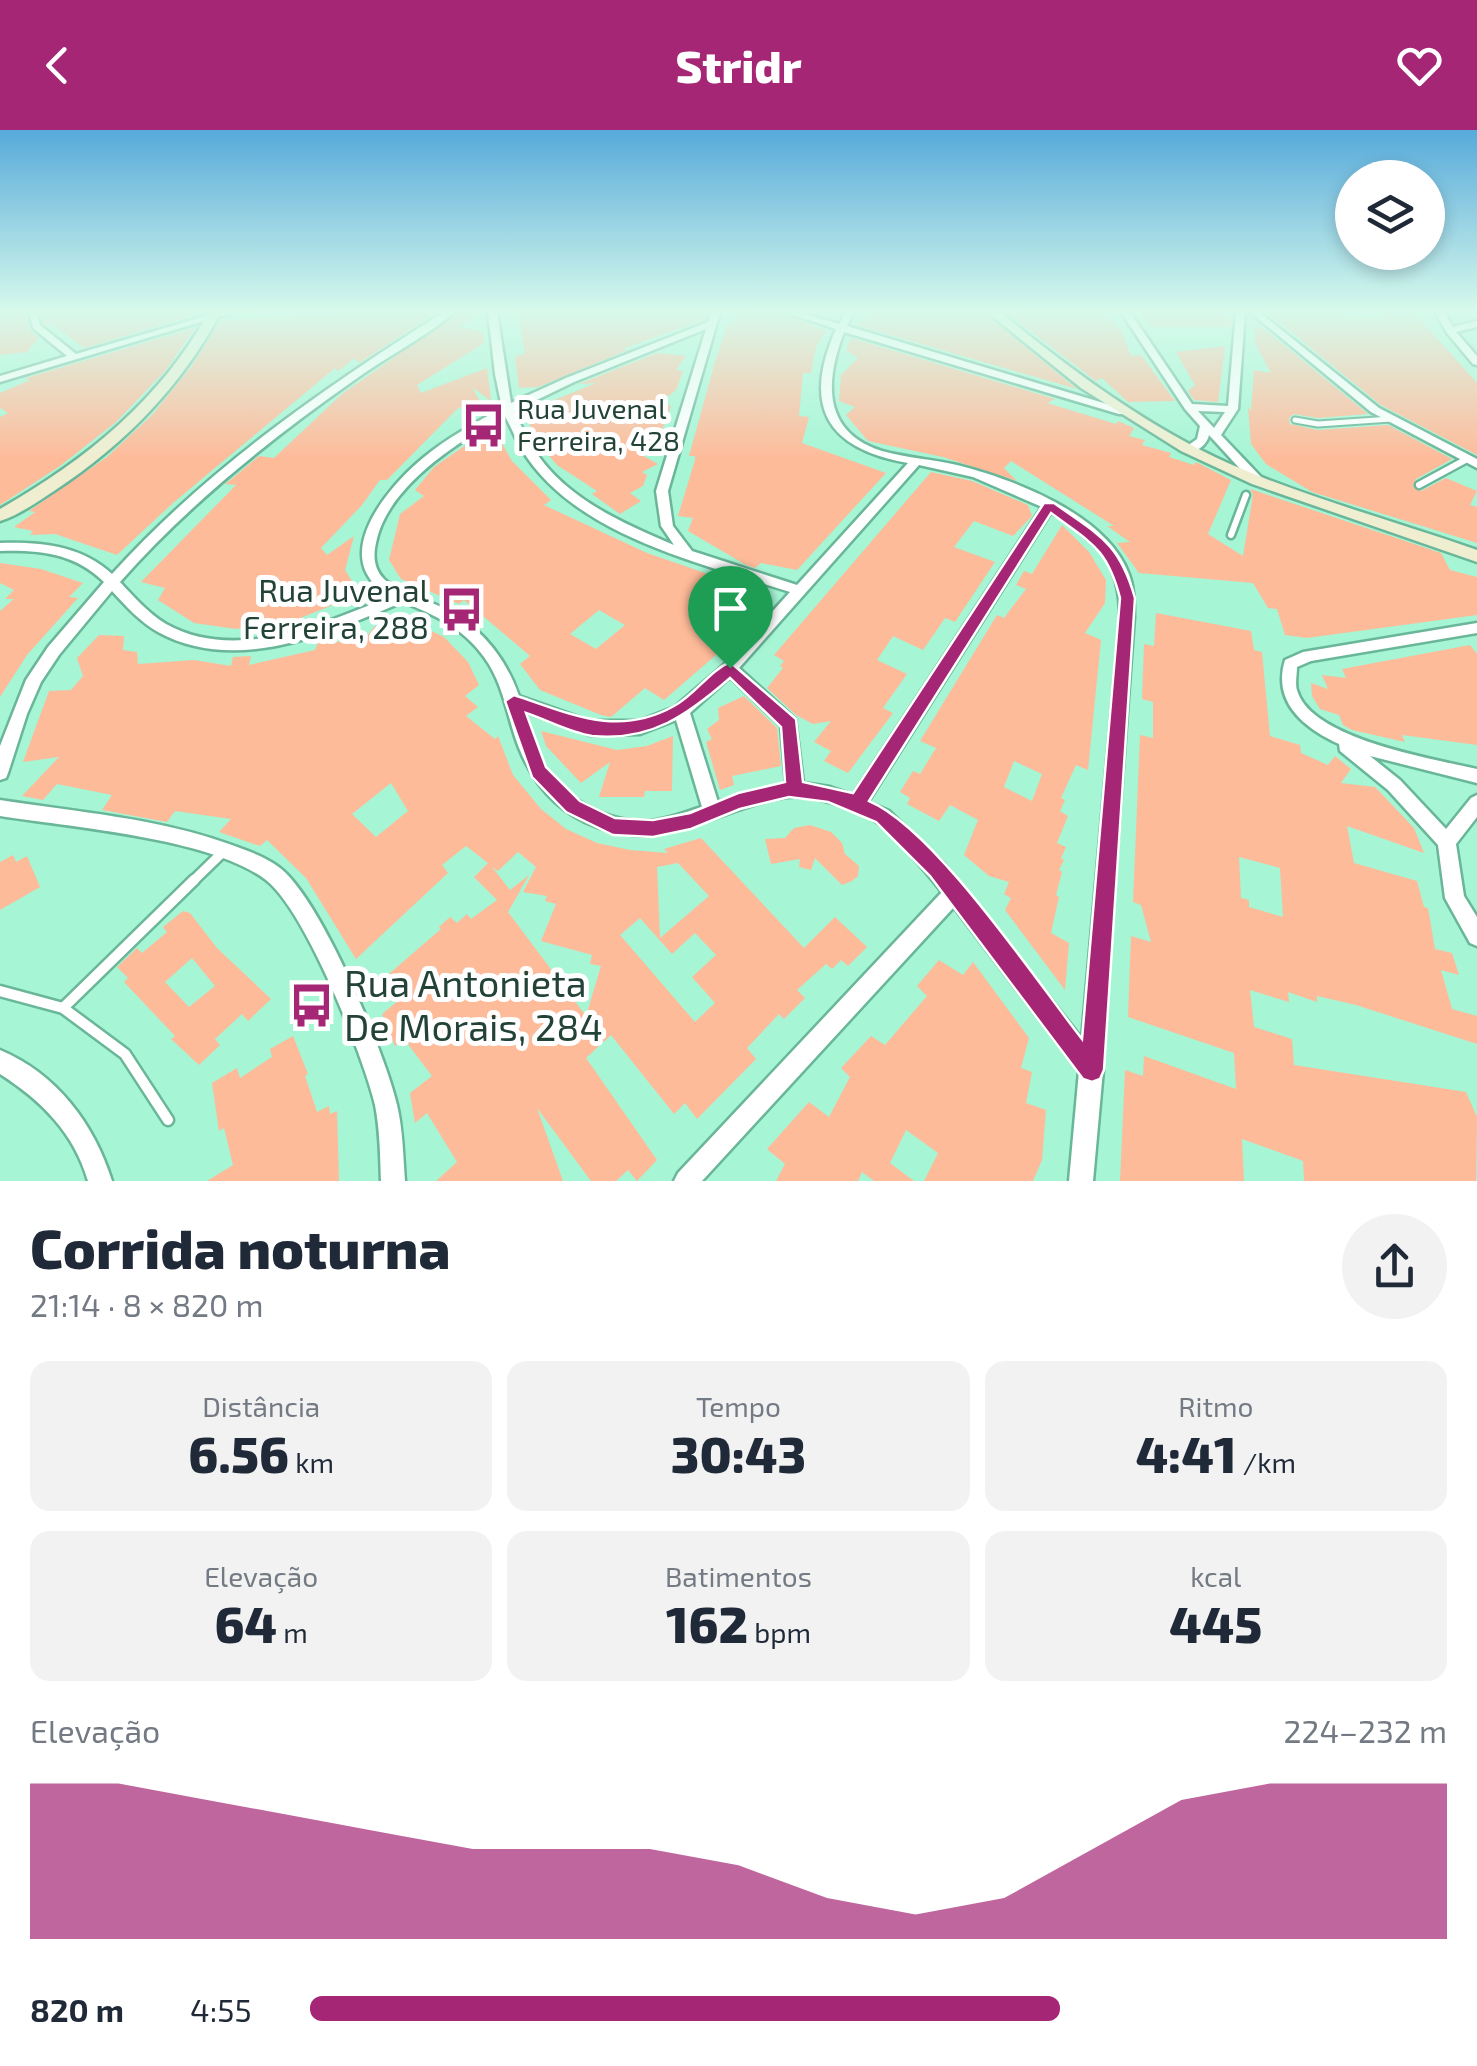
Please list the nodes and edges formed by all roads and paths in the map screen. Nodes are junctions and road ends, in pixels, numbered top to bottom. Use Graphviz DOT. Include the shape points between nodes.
graph roads {
  1 [pos="61,361"];
  2 [pos="182,361"];
  3 [pos="372,361"];
  4 [pos="500,361"];
  5 [pos="615,361"];
  6 [pos="701,361"];
  7 [pos="830,361"];
  8 [pos="951,361"];
  9 [pos="1057,361"];
  10 [pos="1158,361"];
  11 [pos="1237,361"];
  12 [pos="1313,361"];
  13 [pos="0,380"];
  14 [pos="507,408"];
  15 [pos="1189,408"];
  16 [pos="1233,409"];
  17 [pos="1123,412"];
  18 [pos="1391,419"];
  19 [pos="1296,420"];
  20 [pos="1210,430"];
  21 [pos="1190,449"];
  22 [pos="916,462"];
  23 [pos="1472,462"];
  24 [pos="1419,485"];
  25 [pos="1251,488"];
  26 [pos="1049,506"];
  27 [pos="0,516"];
  28 [pos="1231,535"];
  29 [pos="0,546"];
  30 [pos="685,551"];
  31 [pos="1477,556"];
  32 [pos="110,583"];
  33 [pos="801,591"];
  34 [pos="400,598"];
  35 [pos="1477,628"];
  36 [pos="730,668"];
  37 [pos="514,701"];
  38 [pos="681,711"];
  39 [pos="1338,740"];
  40 [pos="0,773"];
  41 [pos="1477,776"];
  42 [pos="795,789"];
  43 [pos="858,802"];
  44 [pos="1477,803"];
  45 [pos="0,808"];
  46 [pos="712,812"];
  47 [pos="1447,842"];
  48 [pos="224,850"];
  49 [pos="955,892"];
  50 [pos="1477,936"];
  51 [pos="0,991"];
  52 [pos="63,1008"];
  53 [pos="0,1061"];
  54 [pos="1092,1070"];
  55 [pos="168,1120"];
  56 [pos="100,1181"];
  57 [pos="393,1181"];
  58 [pos="686,1181"];
  59 [pos="1081,1181"];
  1 -- 13 [label="street"];
  2 -- 27 [label="street" via="137,420 79,467"];
  3 -- 32 [label="street" via="197,498"];
  4 -- 14 [label="street"];
  5 -- 14 [label="street"];
  6 -- 30 [label="street" via="662,491 667,526"];
  7 -- 22 [label="street" via="825,404 835,425 866,448"];
  8 -- 17 [label="street"];
  9 -- 17 [label="street"];
  10 -- 15 [label="street"];
  11 -- 16 [label="street"];
  12 -- 18 [label="street"];
  14 -- 30 [label="street" via="530,451 566,492 606,521"];
  14 -- 34 [label="street" via="420,467 380,517 368,551 371,571"];
  15 -- 16 [label="street"];
  15 -- 20 [label="street"];
  16 -- 20 [label="street"];
  17 -- 21 [label="street"];
  18 -- 19 [label="lane"];
  18 -- 23 [label="street"];
  20 -- 21 [label="street"];
  20 -- 25 [label="street"];
  21 -- 25 [label="street"];
  22 -- 26 [label="street" via="986,477"];
  22 -- 33 [label="street"];
  23 -- 24 [label="lane"];
  25 -- 28 [label="lane"];
  25 -- 31 [label="street"];
  26 -- 43 [label="street"];
  26 -- 54 [label="street" via="1103,546 1118,564 1128,598"];
  29 -- 32 [label="street" via="60,550 94,566"];
  30 -- 33 [label="street"];
  32 -- 34 [label="street" via="164,629 226,644 304,632"];
  32 -- 40 [label="street" via="39,672"];
  33 -- 36 [label="street"];
  34 -- 37 [label="street" via="438,610 473,634 506,678"];
  35 -- 39 [label="street" via="1290,664 1289,695"];
  36 -- 38 [label="street"];
  36 -- 42 [label="street" via="790,724"];
  37 -- 38 [label="street" via="590,728 640,727"];
  37 -- 46 [label="street" via="538,772 591,819 632,830"];
  38 -- 46 [label="street"];
  39 -- 41 [label="street"];
  39 -- 47 [label="street" via="1394,785"];
  42 -- 43 [label="street"];
  42 -- 46 [label="street"];
  43 -- 49 [label="street" via="907,838"];
  44 -- 47 [label="street"];
  45 -- 48 [label="street"];
  47 -- 50 [label="street" via="1455,898"];
  48 -- 52 [label="lane"];
  48 -- 57 [label="street" via="291,891 340,986 386,1106"];
  49 -- 54 [label="street"];
  49 -- 58 [label="street"];
  51 -- 52 [label="lane"];
  52 -- 55 [label="lane" via="126,1054"];
  53 -- 56 [label="street" via="37,1084 70,1118 92,1150"];
  54 -- 59 [label="street"];
}
